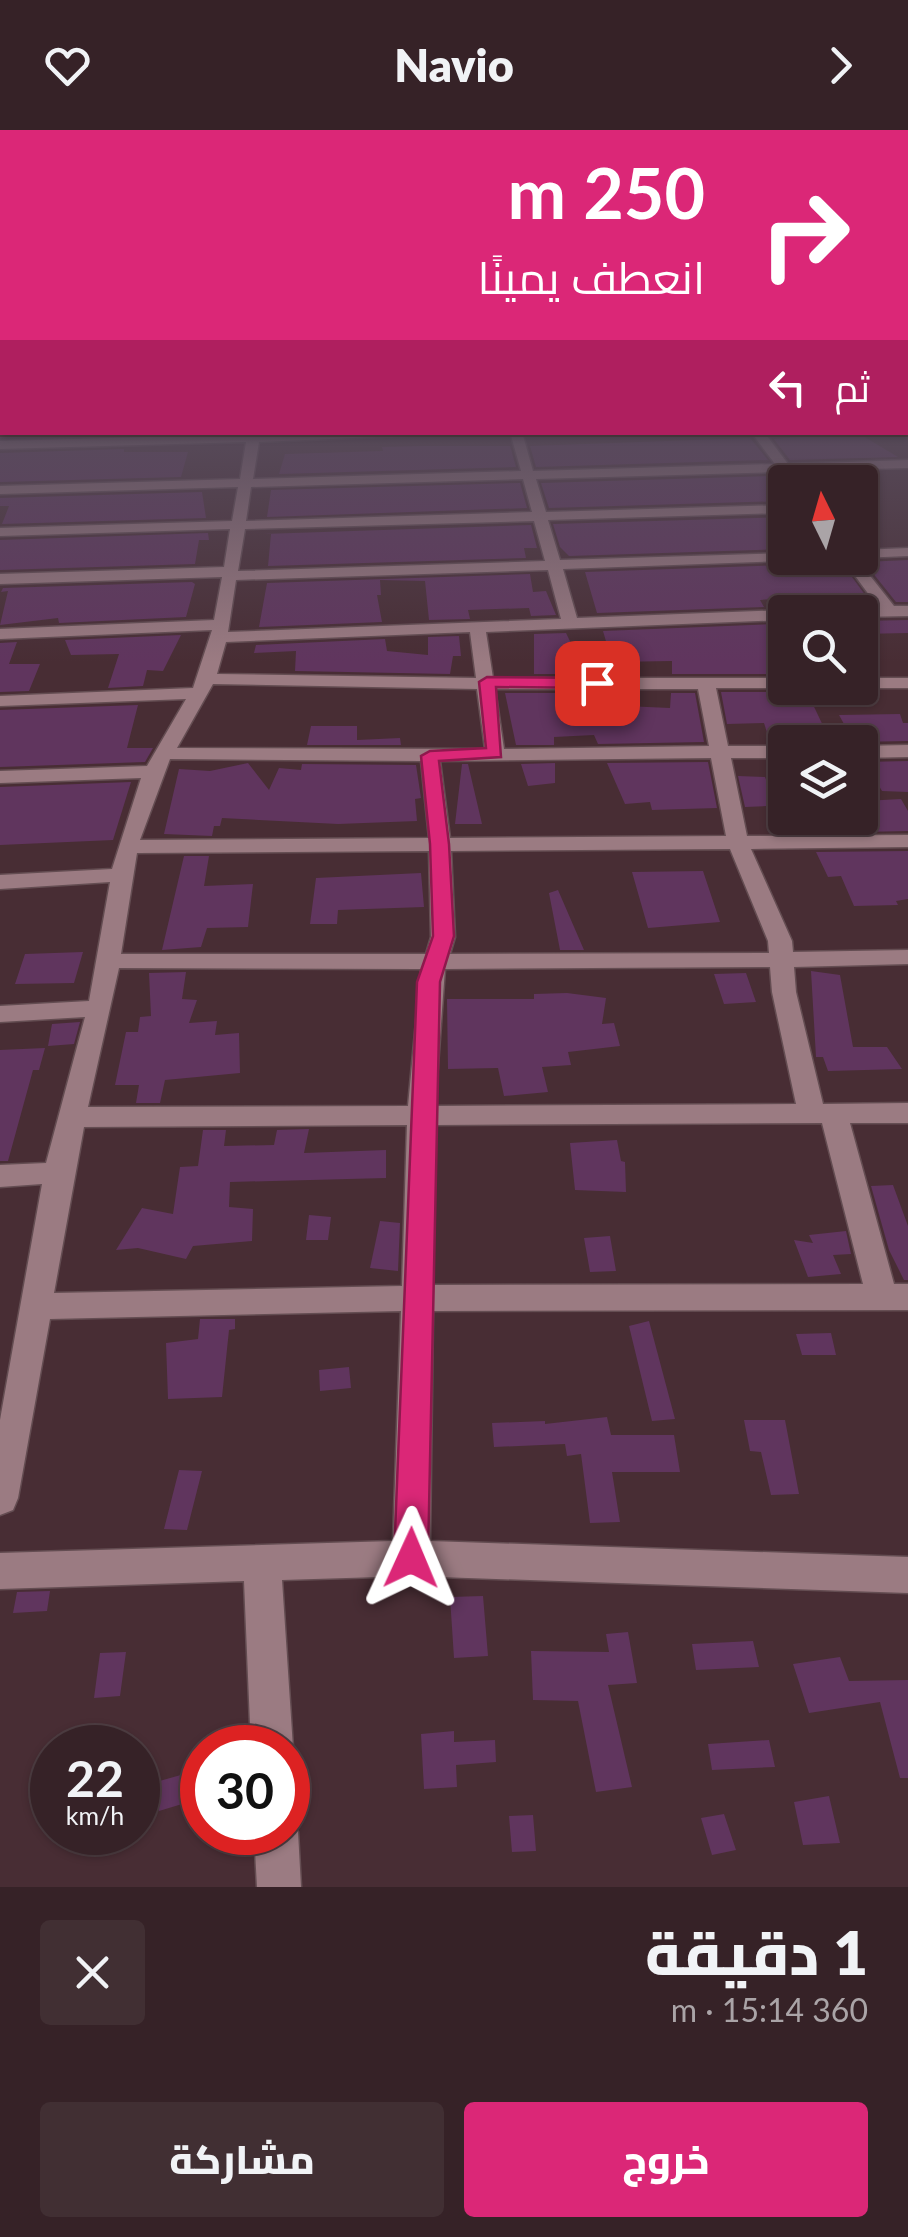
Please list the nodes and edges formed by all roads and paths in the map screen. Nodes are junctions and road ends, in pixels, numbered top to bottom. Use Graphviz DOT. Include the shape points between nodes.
graph roads {
  1 [pos="244,498"];
  2 [pos="532,498"];
  3 [pos="768,510"];
  4 [pos="538,518"];
  5 [pos="239,525"];
  6 [pos="0,532"];
  7 [pos="908,552"];
  8 [pos="878,553"];
  9 [pos="768,558"];
  10 [pos="552,566"];
  11 [pos="229,574"];
  12 [pos="861,575"];
  13 [pos="0,579"];
  14 [pos="908,611"];
  15 [pos="878,612"];
  16 [pos="888,612"];
  17 [pos="768,616"];
  18 [pos="570,622"];
  19 [pos="478,626"];
  20 [pos="220,632"];
  21 [pos="0,634"];
  22 [pos="487,682"];
  23 [pos="908,682"];
  24 [pos="706,683"];
  25 [pos="768,683"];
  26 [pos="878,683"];
  27 [pos="204,686"];
  28 [pos="0,701"];
  29 [pos="908,751"];
  30 [pos="721,752"];
  31 [pos="768,752"];
  32 [pos="878,752"];
  33 [pos="495,753"];
  34 [pos="430,756"];
  35 [pos="159,763"];
  36 [pos="0,777"];
  37 [pos="908,841"];
  38 [pos="738,842"];
  39 [pos="440,844"];
  40 [pos="127,846"];
  41 [pos="120,875"];
  42 [pos="0,882"];
  43 [pos="908,957"];
  44 [pos="782,959"];
  45 [pos="438,960"];
  46 [pos="108,961"];
  47 [pos="100,1008"];
  48 [pos="0,1014"];
  49 [pos="908,1113"];
  50 [pos="823,1114"];
  51 [pos="70,1117"];
  52 [pos="422,1118"];
  53 [pos="58,1173"];
  54 [pos="0,1176"];
  55 [pos="895,1297"];
  56 [pos="417,1298"];
  57 [pos="35,1306"];
  58 [pos="12,1389"];
  59 [pos="7,1441"];
  60 [pos="0,1498"];
  61 [pos="411,1558"];
  62 [pos="262,1564"];
  63 [pos="0,1572"];
  64 [pos="908,1576"];
  65 [pos="271,1725"];
  66 [pos="277,1855"];
  67 [pos="279,1887"];
  1 -- 5 [label="street"];
  2 -- 4 [label="street"];
  3 -- 4 [label="street"];
  4 -- 5 [label="street"];
  4 -- 10 [label="street"];
  5 -- 6 [label="street"];
  5 -- 11 [label="street"];
  7 -- 8 [label="street"];
  9 -- 10 [label="street"];
  10 -- 11 [label="street"];
  10 -- 18 [label="street"];
  11 -- 13 [label="street"];
  11 -- 20 [label="street"];
  12 -- 16 [label="street"];
  14 -- 16 [label="street"];
  15 -- 16 [label="street"];
  17 -- 18 [label="street"];
  18 -- 19 [label="street"];
  19 -- 20 [label="street"];
  19 -- 22 [label="street"];
  20 -- 21 [label="street"];
  20 -- 27 [label="street"];
  22 -- 24 [label="street"];
  22 -- 27 [label="street"];
  22 -- 33 [label="street"];
  23 -- 26 [label="street"];
  24 -- 25 [label="street"];
  24 -- 30 [label="street"];
  27 -- 28 [label="street"];
  27 -- 35 [label="street"];
  29 -- 32 [label="street"];
  30 -- 31 [label="street"];
  30 -- 33 [label="street"];
  30 -- 38 [label="street"];
  33 -- 34 [label="street"];
  34 -- 35 [label="street"];
  34 -- 39 [label="street"];
  35 -- 36 [label="street"];
  35 -- 40 [label="street"];
  37 -- 38 [label="street"];
  38 -- 39 [label="street"];
  38 -- 44 [label="street"];
  39 -- 40 [label="street"];
  39 -- 45 [label="street"];
  40 -- 41 [label="street"];
  41 -- 42 [label="street"];
  41 -- 46 [label="street"];
  43 -- 44 [label="street"];
  44 -- 45 [label="street"];
  44 -- 50 [label="street" via="784,992"];
  45 -- 46 [label="street"];
  45 -- 52 [label="street" via="428,982"];
  46 -- 47 [label="street"];
  47 -- 48 [label="street"];
  47 -- 51 [label="street"];
  49 -- 50 [label="street"];
  50 -- 52 [label="street"];
  50 -- 55 [label="street"];
  51 -- 52 [label="street"];
  51 -- 53 [label="street"];
  52 -- 56 [label="street"];
  53 -- 54 [label="street"];
  53 -- 57 [label="street"];
  55 -- 56 [label="street"];
  56 -- 57 [label="street"];
  56 -- 61 [label="street"];
  57 -- 58 [label="street"];
  58 -- 59 [label="street"];
  59 -- 60 [label="street"];
  61 -- 62 [label="street"];
  61 -- 64 [label="street"];
  62 -- 63 [label="street"];
  62 -- 65 [label="street"];
  66 -- 67 [label="street"];
}
